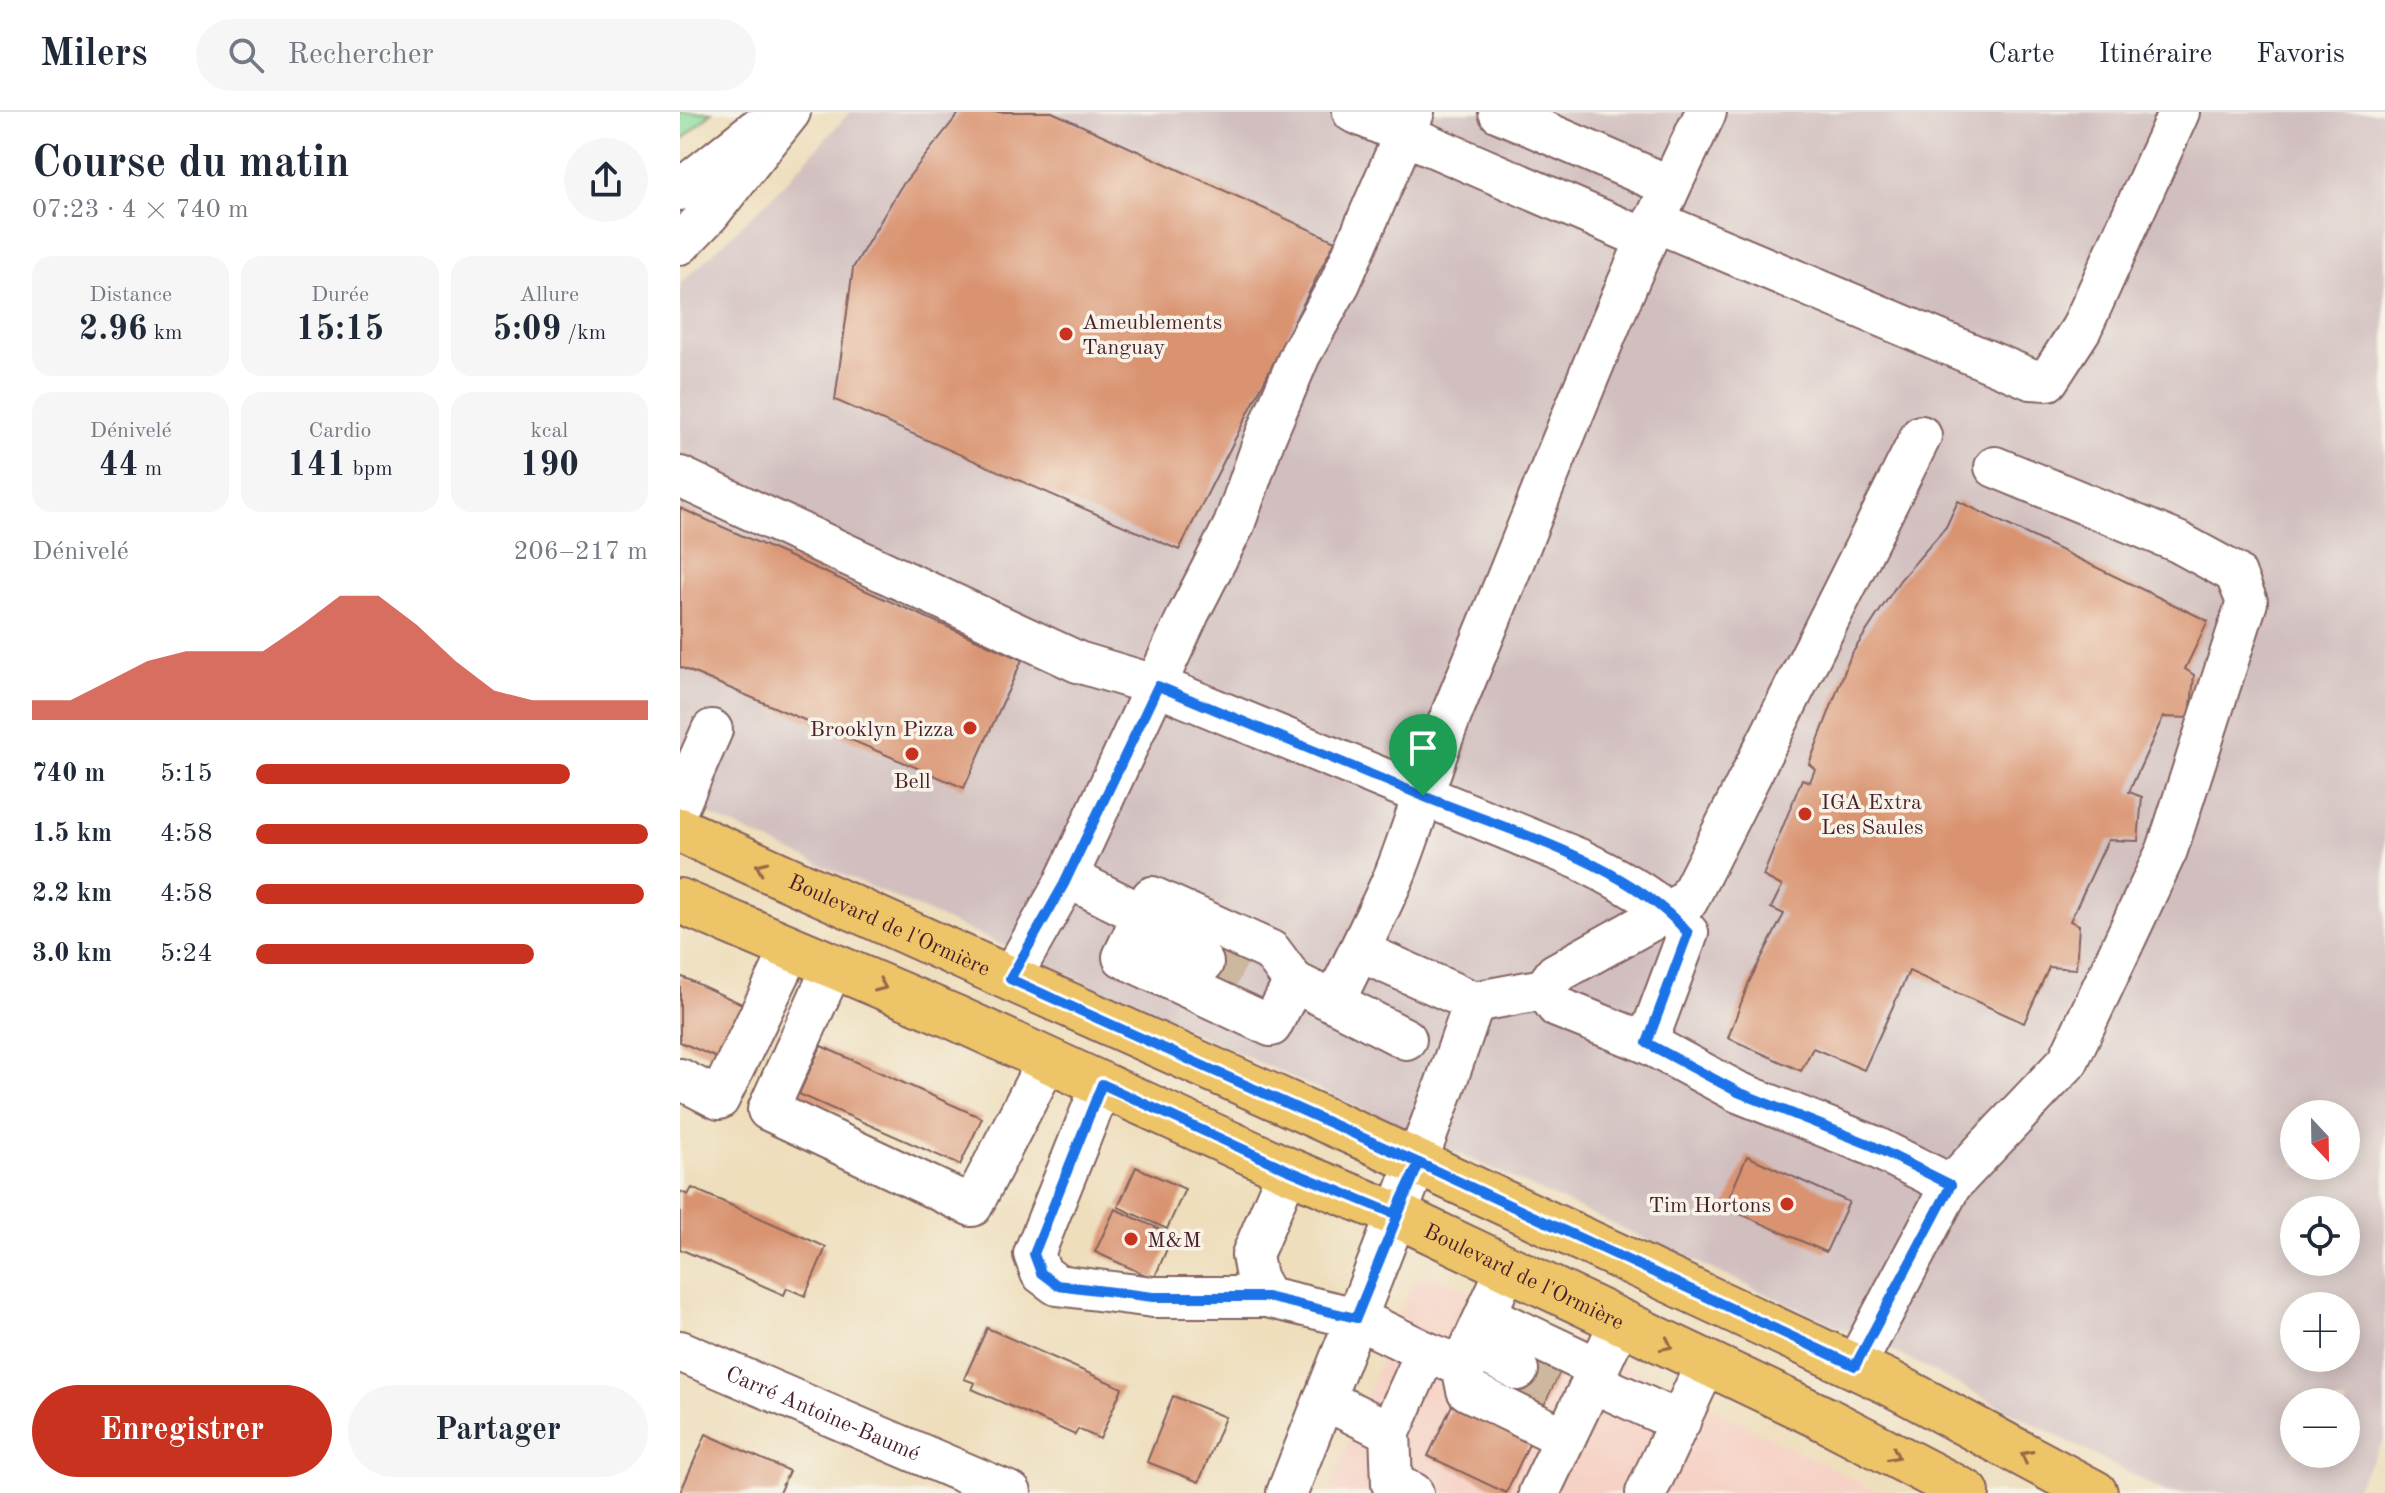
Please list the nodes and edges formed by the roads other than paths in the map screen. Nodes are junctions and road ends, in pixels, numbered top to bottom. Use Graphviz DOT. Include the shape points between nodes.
graph roads {
  1 [pos="777,112"];
  2 [pos="790,112"];
  3 [pos="1353,112"];
  4 [pos="1499,112"];
  5 [pos="1706,112"];
  6 [pos="2179,112"];
  7 [pos="1409,124"];
  8 [pos="680,190"];
  9 [pos="1656,215"];
  10 [pos="680,244"];
  11 [pos="1921,436"];
  12 [pos="1995,467"];
  13 [pos="680,477"];
  14 [pos="1158,686"];
  15 [pos="712,730"];
  16 [pos="1423,796"];
  17 [pos="680,803"];
  18 [pos="680,830"];
  19 [pos="1067,877"];
  20 [pos="680,901"];
  21 [pos="1669,910"];
  22 [pos="1139,922"];
  23 [pos="792,948"];
  24 [pos="1359,951"];
  25 [pos="1203,963"];
  26 [pos="833,966"];
  27 [pos="1010,979"];
  28 [pos="1243,983"];
  29 [pos="1544,989"];
  30 [pos="1288,992"];
  31 [pos="1334,1002"];
  32 [pos="1474,1002"];
  33 [pos="1406,1039"];
  34 [pos="1647,1043"];
  35 [pos="1048,1059"];
  36 [pos="680,1079"];
  37 [pos="1102,1084"];
  38 [pos="1419,1163"];
  39 [pos="1288,1170"];
  40 [pos="1951,1185"];
  41 [pos="1395,1214"];
  42 [pos="1507,1268"];
  43 [pos="1267,1297"];
  44 [pos="1356,1318"];
  45 [pos="1620,1322"];
  46 [pos="1461,1345"];
  47 [pos="680,1351"];
  48 [pos="1706,1364"];
  49 [pos="1855,1366"];
  50 [pos="1568,1382"];
  51 [pos="1324,1399"];
  52 [pos="1680,1422"];
  53 [pos="1390,1432"];
  54 [pos="1565,1438"];
  55 [pos="1011,1493"];
  56 [pos="1287,1493"];
  57 [pos="1413,1493"];
  58 [pos="1539,1493"];
  59 [pos="1646,1493"];
  60 [pos="1967,1493"];
  61 [pos="2095,1493"];
  1 -- 8 [label="street"];
  2 -- 10 [label="street"];
  3 -- 7 [label="street"];
  4 -- 9 [label="street"];
  5 -- 9 [label="street"];
  6 -- 9 [label="street" via="2081,329 2048,380 2031,379"];
  7 -- 9 [label="street"];
  7 -- 14 [label="street" via="1340,283 1300,355 1234,525"];
  9 -- 16 [label="street" via="1550,465"];
  11 -- 21 [label="street" via="1688,900"];
  12 -- 40 [label="street" via="2178,542 2235,573 2247,602 2167,850 2068,1061"];
  13 -- 14 [label="street" via="1078,662"];
  14 -- 16 [label="street"];
  14 -- 19 [label="street"];
  15 -- 17 [label="street"];
  16 -- 21 [label="street" via="1579,859"];
  16 -- 24 [label="street"];
  27 -- 18 [label="main road, Boulevard de l'Ormière, one-way"];
  19 -- 22 [label="street"];
  19 -- 27 [label="street"];
  20 -- 23 [label="main road, Boulevard de l'Ormière"];
  21 -- 29 [label="street" via="1555,974"];
  21 -- 34 [label="street" via="1688,933"];
  22 -- 25 [label="street"];
  22 -- 30 [label="street" via="1152,897 1271,951"];
  22 -- 30 [label="street" via="1123,957 1271,1026"];
  23 -- 26 [label="main road, Boulevard de l'Ormière"];
  23 -- 36 [label="street" via="719,1099"];
  24 -- 31 [label="street"];
  24 -- 32 [label="street"];
  26 -- 35 [label="main road, Boulevard de l'Ormière, one-way"];
  26 -- 35 [label="street" via="768,1110 972,1206"];
  27 -- 38 [label="main road, Boulevard de l'Ormière"];
  28 -- 30 [label="street"];
  29 -- 32 [label="street"];
  29 -- 34 [label="street" via="1557,1007"];
  30 -- 31 [label="street"];
  31 -- 33 [label="street"];
  32 -- 38 [label="street"];
  34 -- 40 [label="street" via="1738,1092 1871,1145"];
  35 -- 37 [label="main road, Boulevard de l'Ormière"];
  37 -- 39 [label="main road, Boulevard de l'Ormière"];
  37 -- 43 [label="street" via="1034,1254 1041,1273 1057,1285 1153,1297"];
  38 -- 41 [label="street"];
  38 -- 49 [label="main road, Boulevard de l'Ormière"];
  39 -- 41 [label="main road, Boulevard de l'Ormière"];
  39 -- 43 [label="street" via="1252,1255"];
  40 -- 49 [label="street"];
  41 -- 42 [label="main road, Boulevard de l'Ormière"];
  41 -- 44 [label="street"];
  42 -- 45 [label="main road, Boulevard de l'Ormière"];
  42 -- 46 [label="street"];
  43 -- 44 [label="street"];
  44 -- 46 [label="street"];
  44 -- 51 [label="street"];
  45 -- 48 [label="main road, Boulevard de l'Ormière, one-way"];
  45 -- 50 [label="street"];
  46 -- 50 [label="street"];
  46 -- 50 [label="street"];
  46 -- 53 [label="street"];
  46 -- 54 [label="street" via="1467,1390"];
  47 -- 55 [label="street, Carré Antoine-Baumé"];
  48 -- 52 [label="street"];
  48 -- 60 [label="main road, Boulevard de l'Ormière, one-way"];
  61 -- 49 [label="main road, Boulevard de l'Ormière, one-way"];
  50 -- 52 [label="street"];
  50 -- 54 [label="street"];
  51 -- 53 [label="street"];
  51 -- 56 [label="street"];
  52 -- 59 [label="street"];
  53 -- 57 [label="street" via="1392,1484"];
  54 -- 58 [label="street"];
}
